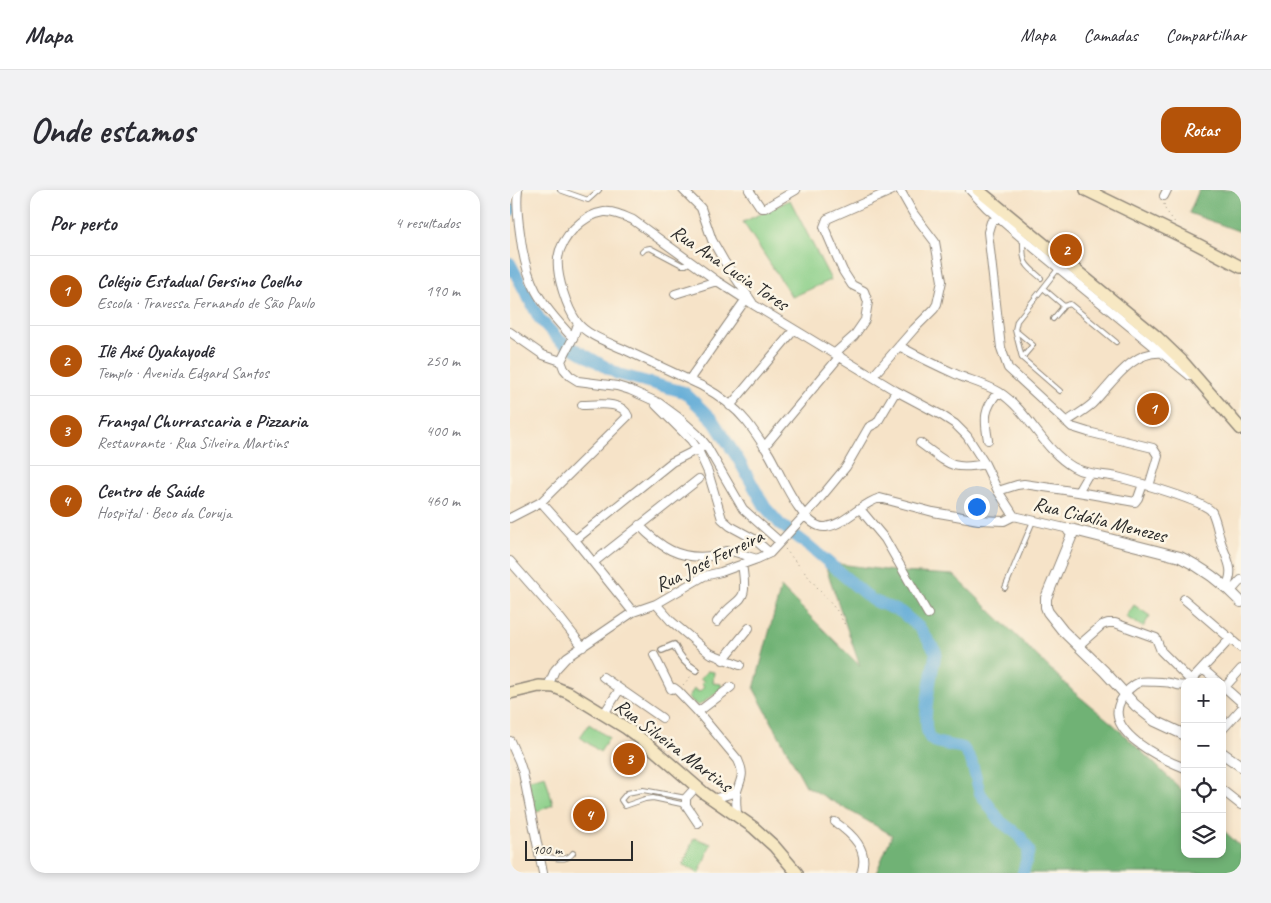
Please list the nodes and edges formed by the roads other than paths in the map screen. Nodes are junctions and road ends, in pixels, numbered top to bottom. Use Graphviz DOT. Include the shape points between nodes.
graph roads {
  1 [pos="518,190"];
  2 [pos="560,190"];
  3 [pos="599,190"];
  4 [pos="683,190"];
  5 [pos="749,190"];
  6 [pos="796,190"];
  7 [pos="893,190"];
  8 [pos="900,190"];
  9 [pos="970,190"];
  10 [pos="978,190"];
  11 [pos="1086,190"];
  12 [pos="999,218"];
  13 [pos="1023,239"];
  14 [pos="642,252"];
  15 [pos="690,262"];
  16 [pos="1240,267"];
  17 [pos="1058,269"];
  18 [pos="1041,278"];
  19 [pos="717,281"];
  20 [pos="1043,288"];
  21 [pos="675,294"];
  22 [pos="746,299"];
  23 [pos="754,305"];
  24 [pos="1064,306"];
  25 [pos="1053,318"];
  26 [pos="578,324"];
  27 [pos="794,330"];
  28 [pos="1015,330"];
  29 [pos="510,332"];
  30 [pos="573,338"];
  31 [pos="1116,342"];
  32 [pos="899,346"];
  33 [pos="838,354"];
  34 [pos="1163,354"];
  35 [pos="1022,358"];
  36 [pos="561,361"];
  37 [pos="873,376"];
  38 [pos="689,380"];
  39 [pos="1200,383"];
  40 [pos="896,391"];
  41 [pos="1060,391"];
  42 [pos="998,392"];
  43 [pos="650,399"];
  44 [pos="582,405"];
  45 [pos="730,406"];
  46 [pos="1066,422"];
  47 [pos="955,424"];
  48 [pos="1241,429"];
  49 [pos="988,440"];
  50 [pos="920,443"];
  51 [pos="706,445"];
  52 [pos="764,447"];
  53 [pos="698,450"];
  54 [pos="986,464"];
  55 [pos="1089,473"];
  56 [pos="698,479"];
  57 [pos="1146,485"];
  58 [pos="998,491"];
  59 [pos="1078,492"];
  60 [pos="541,502"];
  61 [pos="860,509"];
  62 [pos="805,516"];
  63 [pos="1014,516"];
  64 [pos="510,518"];
  65 [pos="1033,521"];
  66 [pos="638,525"];
  67 [pos="1072,530"];
  68 [pos="575,540"];
  69 [pos="780,542"];
  70 [pos="770,553"];
  71 [pos="757,559"];
  72 [pos="510,561"];
  73 [pos="594,562"];
  74 [pos="742,564"];
  75 [pos="1231,569"];
  76 [pos="1241,580"];
  77 [pos="1005,588"];
  78 [pos="1228,589"];
  79 [pos="1184,598"];
  80 [pos="1241,602"];
  81 [pos="656,604"];
  82 [pos="633,612"];
  83 [pos="928,614"];
  84 [pos="717,622"];
  85 [pos="749,628"];
  86 [pos="1231,638"];
  87 [pos="1078,646"];
  88 [pos="583,647"];
  89 [pos="1241,648"];
  90 [pos="662,650"];
  91 [pos="654,655"];
  92 [pos="724,660"];
  93 [pos="740,665"];
  94 [pos="1203,669"];
  95 [pos="1241,669"];
  96 [pos="696,670"];
  97 [pos="603,677"];
  98 [pos="1182,678"];
  99 [pos="1193,678"];
  100 [pos="1214,678"];
  101 [pos="1226,682"];
  102 [pos="548,686"];
  103 [pos="1181,686"];
  104 [pos="731,687"];
  105 [pos="620,689"];
  106 [pos="1226,689"];
  107 [pos="510,693"];
  108 [pos="1125,694"];
  109 [pos="1241,702"];
  110 [pos="1241,709"];
  111 [pos="698,712"];
  112 [pos="603,714"];
  113 [pos="662,718"];
  114 [pos="1226,725"];
  115 [pos="1181,733"];
  116 [pos="510,741"];
  117 [pos="1226,756"];
  118 [pos="1181,766"];
  119 [pos="1241,766"];
  120 [pos="696,786"];
  121 [pos="737,792"];
  122 [pos="1226,793"];
  123 [pos="712,799"];
  124 [pos="686,802"];
  125 [pos="1241,804"];
  126 [pos="737,816"];
  127 [pos="835,822"];
  128 [pos="698,823"];
  129 [pos="573,853"];
  130 [pos="540,857"];
  131 [pos="544,873"];
  132 [pos="797,873"];
  133 [pos="861,873"];
  1 -- 30 [label="street" via="518,221 529,278 541,302"];
  2 -- 3 [label="lane" via="588,200"];
  4 -- 23 [label="street" via="701,208 712,240"];
  5 -- 6 [label="street" via="761,208"];
  7 -- 33 [label="street" via="826,219 824,223 843,271 852,285 864,291 868,302 865,320"];
  8 -- 32 [label="street" via="935,242 942,281 934,309"];
  9 -- 12 [label="street"];
  10 -- 39 [label="main road" via="1157,337"];
  11 -- 16 [label="main road"];
  12 -- 13 [label="street"];
  12 -- 46 [label="street" via="991,222 988,232 1002,355 1008,368"];
  13 -- 17 [label="street"];
  13 -- 18 [label="lane" via="1024,261"];
  14 -- 15 [label="lane" via="650,248 682,265"];
  15 -- 19 [label="street, Rua Ana Lucia Tores"];
  15 -- 26 [label="street, Rua Ana Lucia Tores" via="633,220 605,212 591,216 565,239 558,257 560,282"];
  17 -- 20 [label="lane"];
  17 -- 34 [label="street"];
  19 -- 21 [label="street"];
  19 -- 22 [label="street, Rua Ana Lucia Tores"];
  20 -- 24 [label="lane"];
  20 -- 28 [label="lane" via="1017,321"];
  22 -- 23 [label="street, Rua Ana Lucia Tores"];
  22 -- 38 [label="street"];
  23 -- 27 [label="street, Rua Ana Lucia Tores"];
  24 -- 25 [label="lane"];
  24 -- 31 [label="lane" via="1070,304"];
  26 -- 30 [label="street"];
  26 -- 38 [label="street" via="599,338"];
  27 -- 33 [label="street, Rua Ana Lucia Tores"];
  27 -- 45 [label="street"];
  28 -- 35 [label="lane"];
  28 -- 35 [label="lane" via="1033,345"];
  29 -- 36 [label="street" via="534,350"];
  30 -- 36 [label="street"];
  32 -- 37 [label="street"];
  32 -- 42 [label="street"];
  33 -- 37 [label="street, Rua Ana Lucia Tores"];
  33 -- 52 [label="street"];
  34 -- 39 [label="street"];
  34 -- 46 [label="street" via="1149,353 1133,362 1091,404"];
  35 -- 41 [label="lane"];
  36 -- 43 [label="street" via="564,369 578,381 617,386"];
  37 -- 40 [label="street, Rua Ana Lucia Tores"];
  38 -- 45 [label="street" via="718,394"];
  39 -- 48 [label="main road"];
  40 -- 47 [label="street, Rua Ana Lucia Tores"];
  40 -- 62 [label="street, Rua José Ferreira" via="846,466"];
  42 -- 49 [label="street" via="986,411"];
  42 -- 55 [label="street" via="1023,414 1064,460 1072,467"];
  43 -- 51 [label="street" via="687,424"];
  43 -- 53 [label="street"];
  44 -- 60 [label="street" via="616,405 628,416"];
  45 -- 52 [label="street"];
  46 -- 57 [label="street" via="1076,429 1154,448 1158,456"];
  47 -- 54 [label="street, Rua Cidália Menezes"];
  50 -- 54 [label="street" via="951,465 964,468"];
  51 -- 53 [label="street"];
  51 -- 69 [label="street" via="742,509"];
  52 -- 62 [label="street"];
  53 -- 68 [label="street" via="672,462"];
  53 -- 70 [label="street" via="722,519"];
  54 -- 58 [label="street, Rua Cidália Menezes"];
  55 -- 57 [label="street"];
  55 -- 59 [label="street"];
  56 -- 66 [label="street"];
  57 -- 59 [label="street" via="1135,502"];
  57 -- 75 [label="street" via="1208,508"];
  58 -- 59 [label="street" via="1024,484"];
  58 -- 63 [label="street, Rua Cidália Menezes"];
  60 -- 64 [label="street"];
  60 -- 68 [label="street"];
  61 -- 62 [label="street" via="824,527"];
  61 -- 63 [label="street" via="884,498 979,520 1004,521"];
  61 -- 83 [label="street" via="885,538"];
  62 -- 69 [label="street, Rua José Ferreira"];
  63 -- 65 [label="street, Rua Cidália Menezes"];
  65 -- 67 [label="street, Rua Cidália Menezes"];
  65 -- 77 [label="lane"];
  66 -- 71 [label="street" via="672,552 700,557 729,551"];
  66 -- 73 [label="street"];
  67 -- 78 [label="street, Rua Cidália Menezes" via="1180,558 1193,563"];
  67 -- 87 [label="street" via="1046,598 1046,607 1057,625"];
  68 -- 73 [label="street"];
  69 -- 70 [label="street, Rua José Ferreira"];
  70 -- 71 [label="street, Rua José Ferreira"];
  71 -- 74 [label="street, Rua José Ferreira"];
  72 -- 88 [label="street"];
  73 -- 82 [label="street"];
  74 -- 81 [label="street, Rua José Ferreira" via="704,576"];
  74 -- 84 [label="street" via="744,594"];
  75 -- 76 [label="street"];
  75 -- 78 [label="street"];
  76 -- 78 [label="street"];
  78 -- 80 [label="street, Rua Cidália Menezes"];
  79 -- 86 [label="street"];
  81 -- 82 [label="street, Rua José Ferreira"];
  81 -- 92 [label="street" via="709,653"];
  82 -- 88 [label="street, Rua José Ferreira"];
  85 -- 92 [label="street"];
  86 -- 89 [label="street"];
  86 -- 94 [label="street"];
  87 -- 98 [label="street" via="1102,625 1115,623 1156,638 1161,651"];
  87 -- 108 [label="street"];
  88 -- 102 [label="street, Rua José Ferreira" via="560,664"];
  90 -- 96 [label="street" via="674,644 682,659"];
  91 -- 111 [label="street" via="667,684"];
  92 -- 93 [label="street"];
  94 -- 99 [label="street"];
  94 -- 100 [label="street"];
  95 -- 101 [label="street"];
  97 -- 105 [label="street"];
  102 -- 107 [label="main road, Rua Silveira Martins"];
  102 -- 112 [label="main road, Rua Silveira Martins"];
  103 -- 108 [label="street" via="1143,681"];
  104 -- 111 [label="street"];
  105 -- 112 [label="street"];
  105 -- 113 [label="street"];
  106 -- 109 [label="street"];
  108 -- 115 [label="street" via="1155,721"];
  108 -- 118 [label="street" via="1118,710 1125,732 1158,756"];
  110 -- 114 [label="street"];
  111 -- 121 [label="street" via="742,767 742,783"];
  112 -- 120 [label="main road, Rua Silveira Martins" via="645,742"];
  116 -- 130 [label="street" via="523,773"];
  117 -- 119 [label="street"];
  120 -- 123 [label="main road, Rua Silveira Martins"];
  120 -- 124 [label="street"];
  121 -- 123 [label="street"];
  121 -- 126 [label="street"];
  122 -- 125 [label="street"];
  123 -- 126 [label="main road, Rua Silveira Martins"];
  124 -- 124 [label="lane" via="643,790 627,793 621,800 625,806 652,798"];
  124 -- 128 [label="street"];
  126 -- 132 [label="main road, Rua Silveira Martins" via="774,846"];
  127 -- 133 [label="street" via="855,838 860,847 863,857"];
  129 -- 130 [label="lane" via="563,859"];
  130 -- 131 [label="street"];
}
